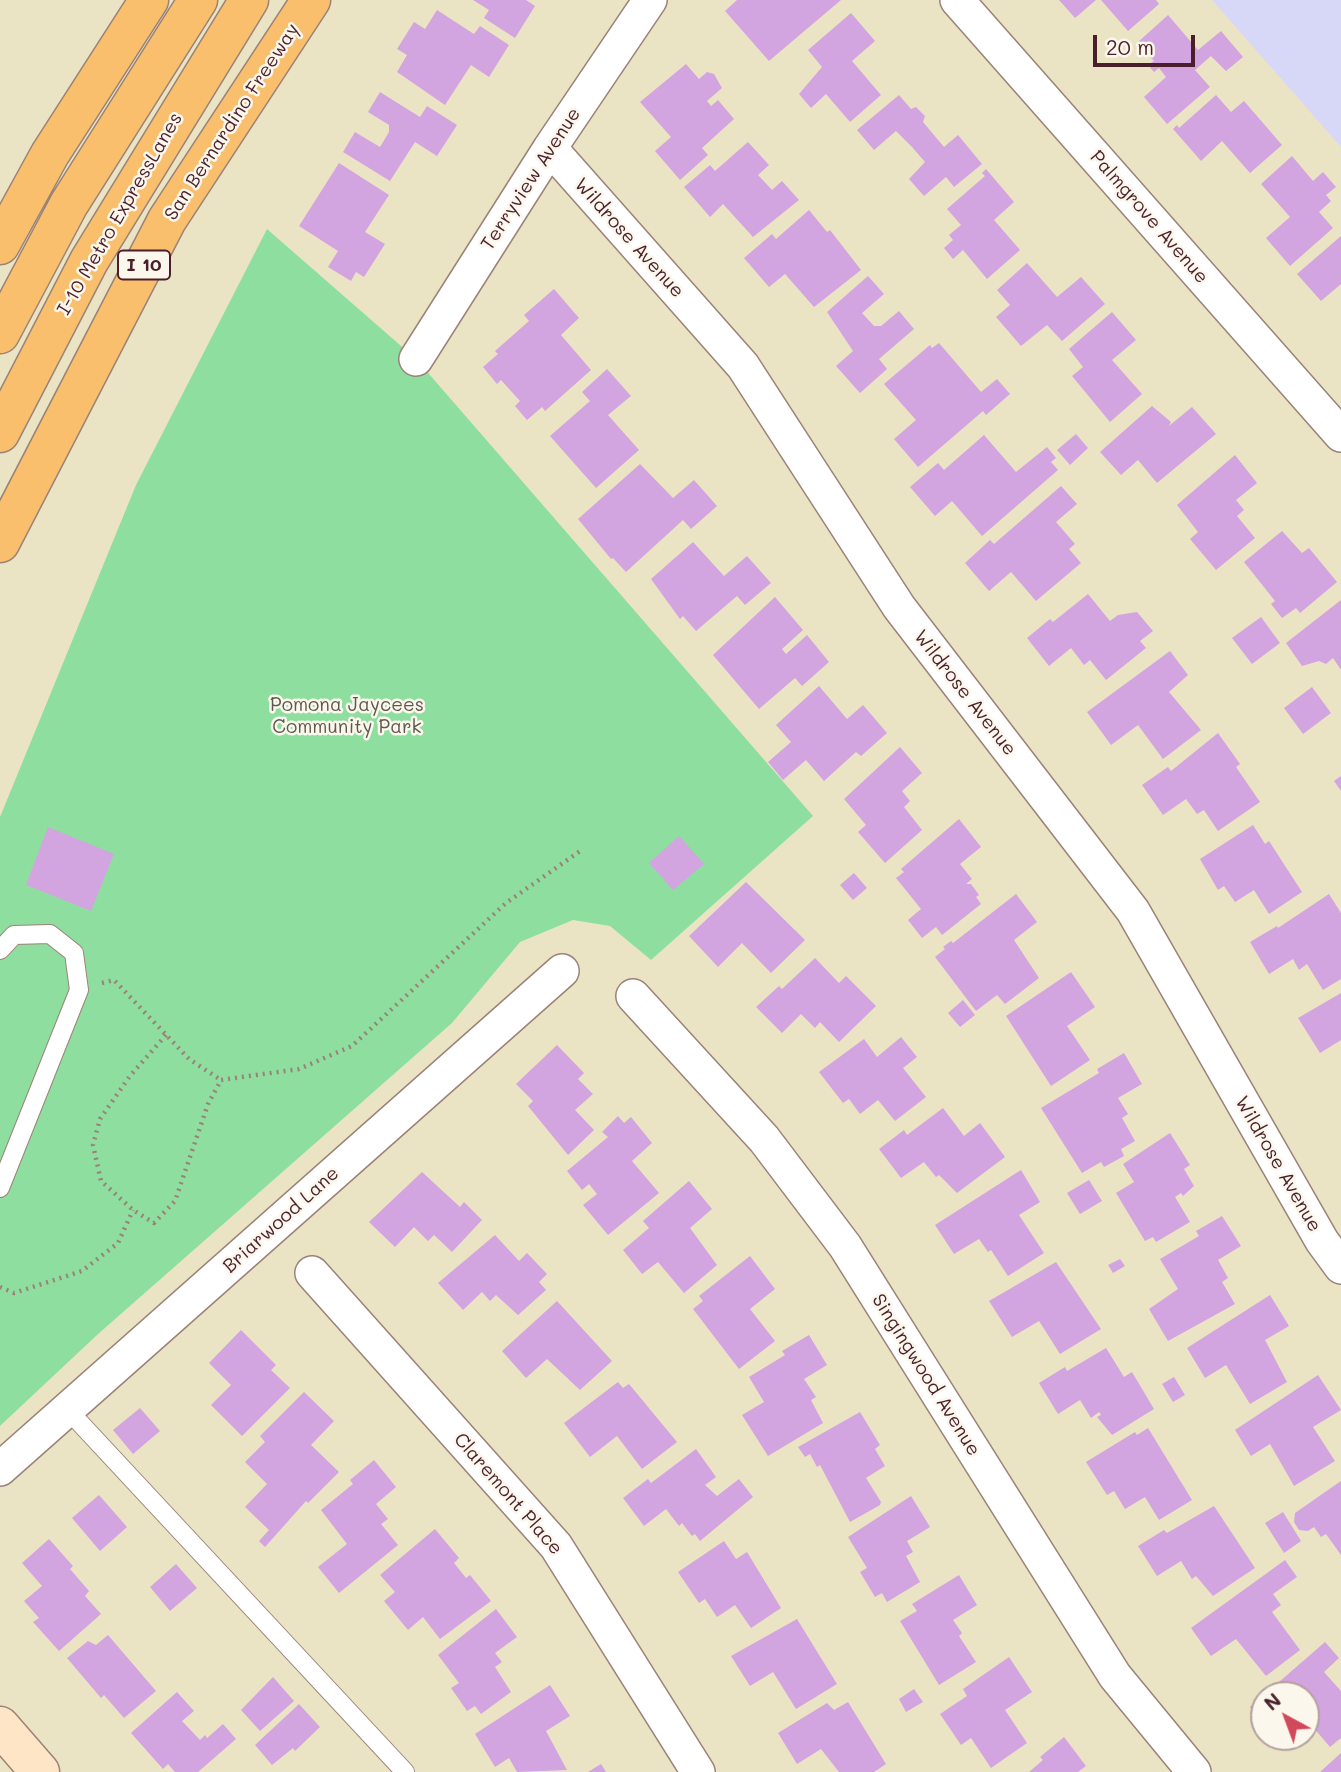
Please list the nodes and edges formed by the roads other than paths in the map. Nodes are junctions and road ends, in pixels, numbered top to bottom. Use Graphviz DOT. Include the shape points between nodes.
graph roads {
  1 [pos="149,0"];
  2 [pos="198,0"];
  3 [pos="249,0"];
  4 [pos="311,0"];
  5 [pos="650,0"];
  6 [pos="957,0"];
  7 [pos="550,148"];
  8 [pos="0,245"];
  9 [pos="0,334"];
  10 [pos="416,359"];
  11 [pos="0,433"];
  12 [pos="1341,435"];
  13 [pos="0,543"];
  14 [pos="0,950"];
  15 [pos="562,971"];
  16 [pos="633,996"];
  17 [pos="0,1188"];
  18 [pos="1341,1267"];
  19 [pos="312,1273"];
  20 [pos="67,1409"];
  21 [pos="0,1469"];
  22 [pos="0,1726"];
  23 [pos="40,1772"];
  24 [pos="405,1772"];
  25 [pos="698,1772"];
  26 [pos="1194,1772"];
  1 -- 8 [label="highway" via="50,153"];
  2 -- 9 [label="highway" via="69,204"];
  3 -- 11 [label="highway, I-10 Metro ExpressLanes" via="89,261"];
  4 -- 13 [label="highway, San Bernardino Freeway / I 10" via="167,220"];
  5 -- 7 [label="street, Terryview Avenue"];
  6 -- 12 [label="street, Palmgrove Avenue"];
  7 -- 10 [label="street, Terryview Avenue"];
  7 -- 18 [label="street, Wildrose Avenue" via="743,366 899,607 1133,911"];
  14 -- 17 [label="lane" via="14,935 50,934 74,953 79,990"];
  15 -- 20 [label="street, Briarwood Lane"];
  16 -- 26 [label="street, Singingwood Avenue" via="764,1139 845,1246 1115,1676"];
  19 -- 25 [label="street, Claremont Place" via="556,1546"];
  20 -- 21 [label="street, Briarwood Lane"];
  20 -- 24 [label="lane"];
  22 -- 23 [label="main road"];
}
